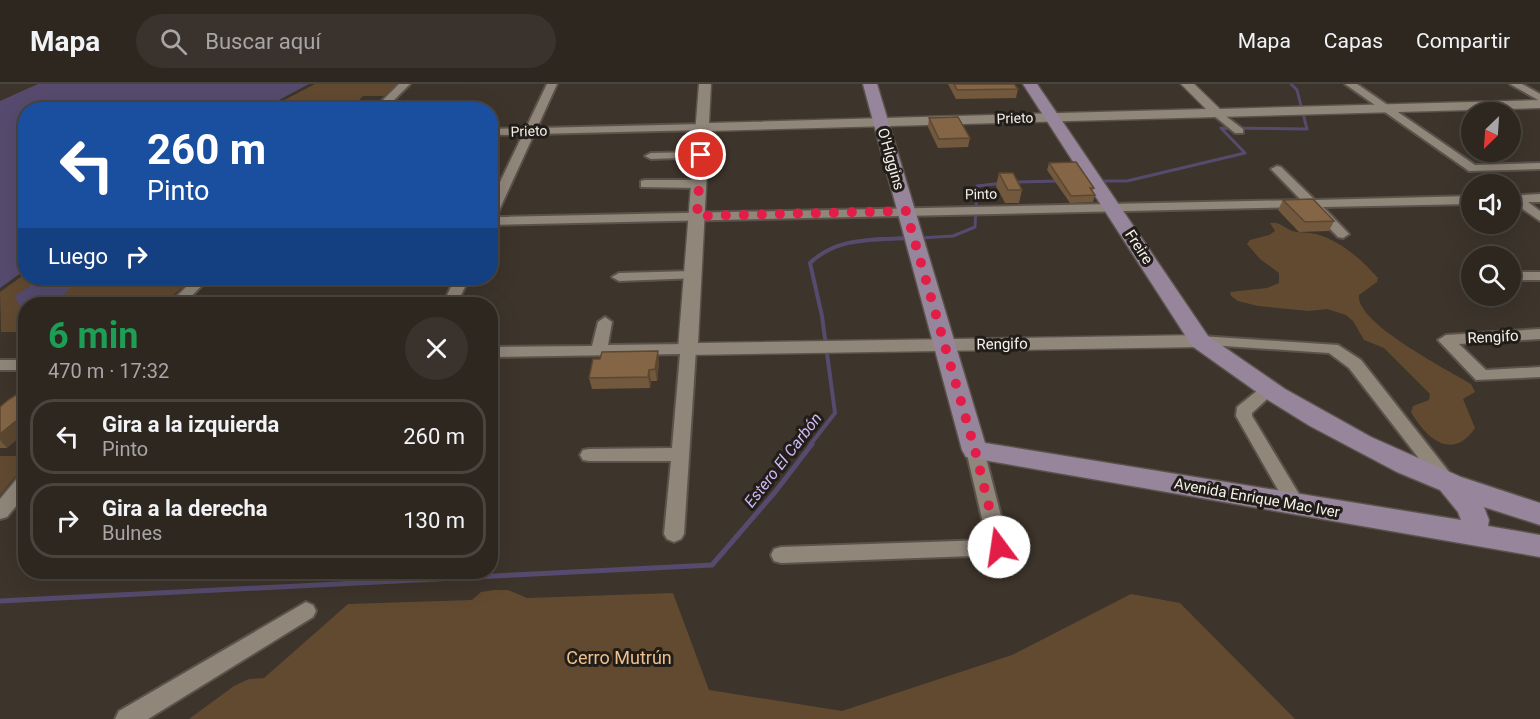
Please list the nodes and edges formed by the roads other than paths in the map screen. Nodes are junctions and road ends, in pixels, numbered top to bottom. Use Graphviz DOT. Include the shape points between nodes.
graph roads {
  1 [pos="405,84"];
  2 [pos="552,84"];
  3 [pos="705,84"];
  4 [pos="870,84"];
  5 [pos="1030,84"];
  6 [pos="1187,84"];
  7 [pos="1351,84"];
  8 [pos="1515,84"];
  9 [pos="1540,98"];
  10 [pos="386,102"];
  11 [pos="1540,104"];
  12 [pos="1386,108"];
  13 [pos="1216,112"];
  14 [pos="1051,117"];
  15 [pos="880,122"];
  16 [pos="703,127"];
  17 [pos="530,131"];
  18 [pos="1239,131"];
  19 [pos="498,132"];
  20 [pos="701,155"];
  21 [pos="651,156"];
  22 [pos="1540,166"];
  23 [pos="1277,169"];
  24 [pos="699,183"];
  25 [pos="645,184"];
  26 [pos="1540,198"];
  27 [pos="1521,199"];
  28 [pos="1461,200"];
  29 [pos="498,201"];
  30 [pos="1311,204"];
  31 [pos="1521,204"];
  32 [pos="1112,207"];
  33 [pos="906,211"];
  34 [pos="697,216"];
  35 [pos="1540,217"];
  36 [pos="498,219"];
  37 [pos="1343,234"];
  38 [pos="693,275"];
  39 [pos="1521,276"];
  40 [pos="1540,276"];
  41 [pos="619,277"];
  42 [pos="195,285"];
  43 [pos="183,297"];
  44 [pos="605,322"];
  45 [pos="1540,334"];
  46 [pos="1200,341"];
  47 [pos="943,345"];
  48 [pos="688,349"];
  49 [pos="599,350"];
  50 [pos="498,352"];
  51 [pos="18,364"];
  52 [pos="0,365"];
  53 [pos="1540,372"];
  54 [pos="1269,390"];
  55 [pos="975,450"];
  56 [pos="680,454"];
  57 [pos="589,455"];
  58 [pos="1447,482"];
  59 [pos="18,490"];
  60 [pos="1296,504"];
  61 [pos="0,512"];
  62 [pos="1540,514"];
  63 [pos="674,534"];
  64 [pos="1467,534"];
  65 [pos="1540,546"];
  66 [pos="781,555"];
  67 [pos="306,611"];
  68 [pos="128,719"];
  1 -- 10 [label="street"];
  2 -- 17 [label="street"];
  3 -- 16 [label="street"];
  4 -- 15 [label="main road, O'Higgins"];
  5 -- 14 [label="main road, Freire"];
  6 -- 13 [label="street"];
  7 -- 12 [label="street"];
  8 -- 9 [label="street"];
  11 -- 12 [label="street, Prieto"];
  12 -- 13 [label="street, Prieto"];
  12 -- 22 [label="street" via="1473,169"];
  13 -- 14 [label="street, Prieto"];
  13 -- 18 [label="street"];
  14 -- 15 [label="street, Prieto"];
  14 -- 32 [label="main road, Freire"];
  15 -- 16 [label="street, Prieto"];
  15 -- 33 [label="main road, O'Higgins"];
  16 -- 17 [label="street, Prieto"];
  16 -- 20 [label="street"];
  17 -- 19 [label="street, Prieto"];
  17 -- 29 [label="street"];
  20 -- 21 [label="street"];
  20 -- 24 [label="street"];
  23 -- 30 [label="street"];
  24 -- 25 [label="street"];
  24 -- 34 [label="street"];
  26 -- 27 [label="street"];
  28 -- 30 [label="street, Pinto"];
  30 -- 32 [label="street, Pinto"];
  30 -- 37 [label="street"];
  31 -- 35 [label="street"];
  32 -- 33 [label="street, Pinto"];
  32 -- 46 [label="main road, Freire"];
  33 -- 34 [label="street, Pinto"];
  33 -- 47 [label="main road, O'Higgins"];
  34 -- 36 [label="street, Pinto"];
  34 -- 38 [label="street"];
  38 -- 41 [label="street"];
  38 -- 48 [label="street"];
  39 -- 40 [label="street"];
  42 -- 43 [label="street"];
  44 -- 49 [label="street"];
  45 -- 53 [label="street, Rengifo" via="1446,340 1482,376"];
  46 -- 47 [label="street, Rengifo"];
  46 -- 54 [label="main road, Freire"];
  46 -- 58 [label="street, Rengifo" via="1333,348 1355,364"];
  47 -- 48 [label="street, Rengifo"];
  47 -- 55 [label="main road, O'Higgins"];
  48 -- 49 [label="street, Rengifo"];
  48 -- 56 [label="street"];
  49 -- 50 [label="street, Rengifo"];
  51 -- 52 [label="street"];
  54 -- 58 [label="main road, Freire" via="1371,447"];
  54 -- 60 [label="street" via="1246,406 1244,416"];
  55 -- 60 [label="main road, Avenida Enrique Mac Iver"];
  55 -- 66 [label="street, O'Higgins" via="999,547"];
  56 -- 57 [label="street"];
  56 -- 63 [label="street"];
  58 -- 62 [label="main road"];
  58 -- 64 [label="main road" via="1473,513 1474,526"];
  59 -- 61 [label="street"];
  60 -- 64 [label="main road, Avenida Enrique Mac Iver"];
  64 -- 65 [label="main road, Avenida Enrique Mac Iver"];
  67 -- 68 [label="street"];
}
